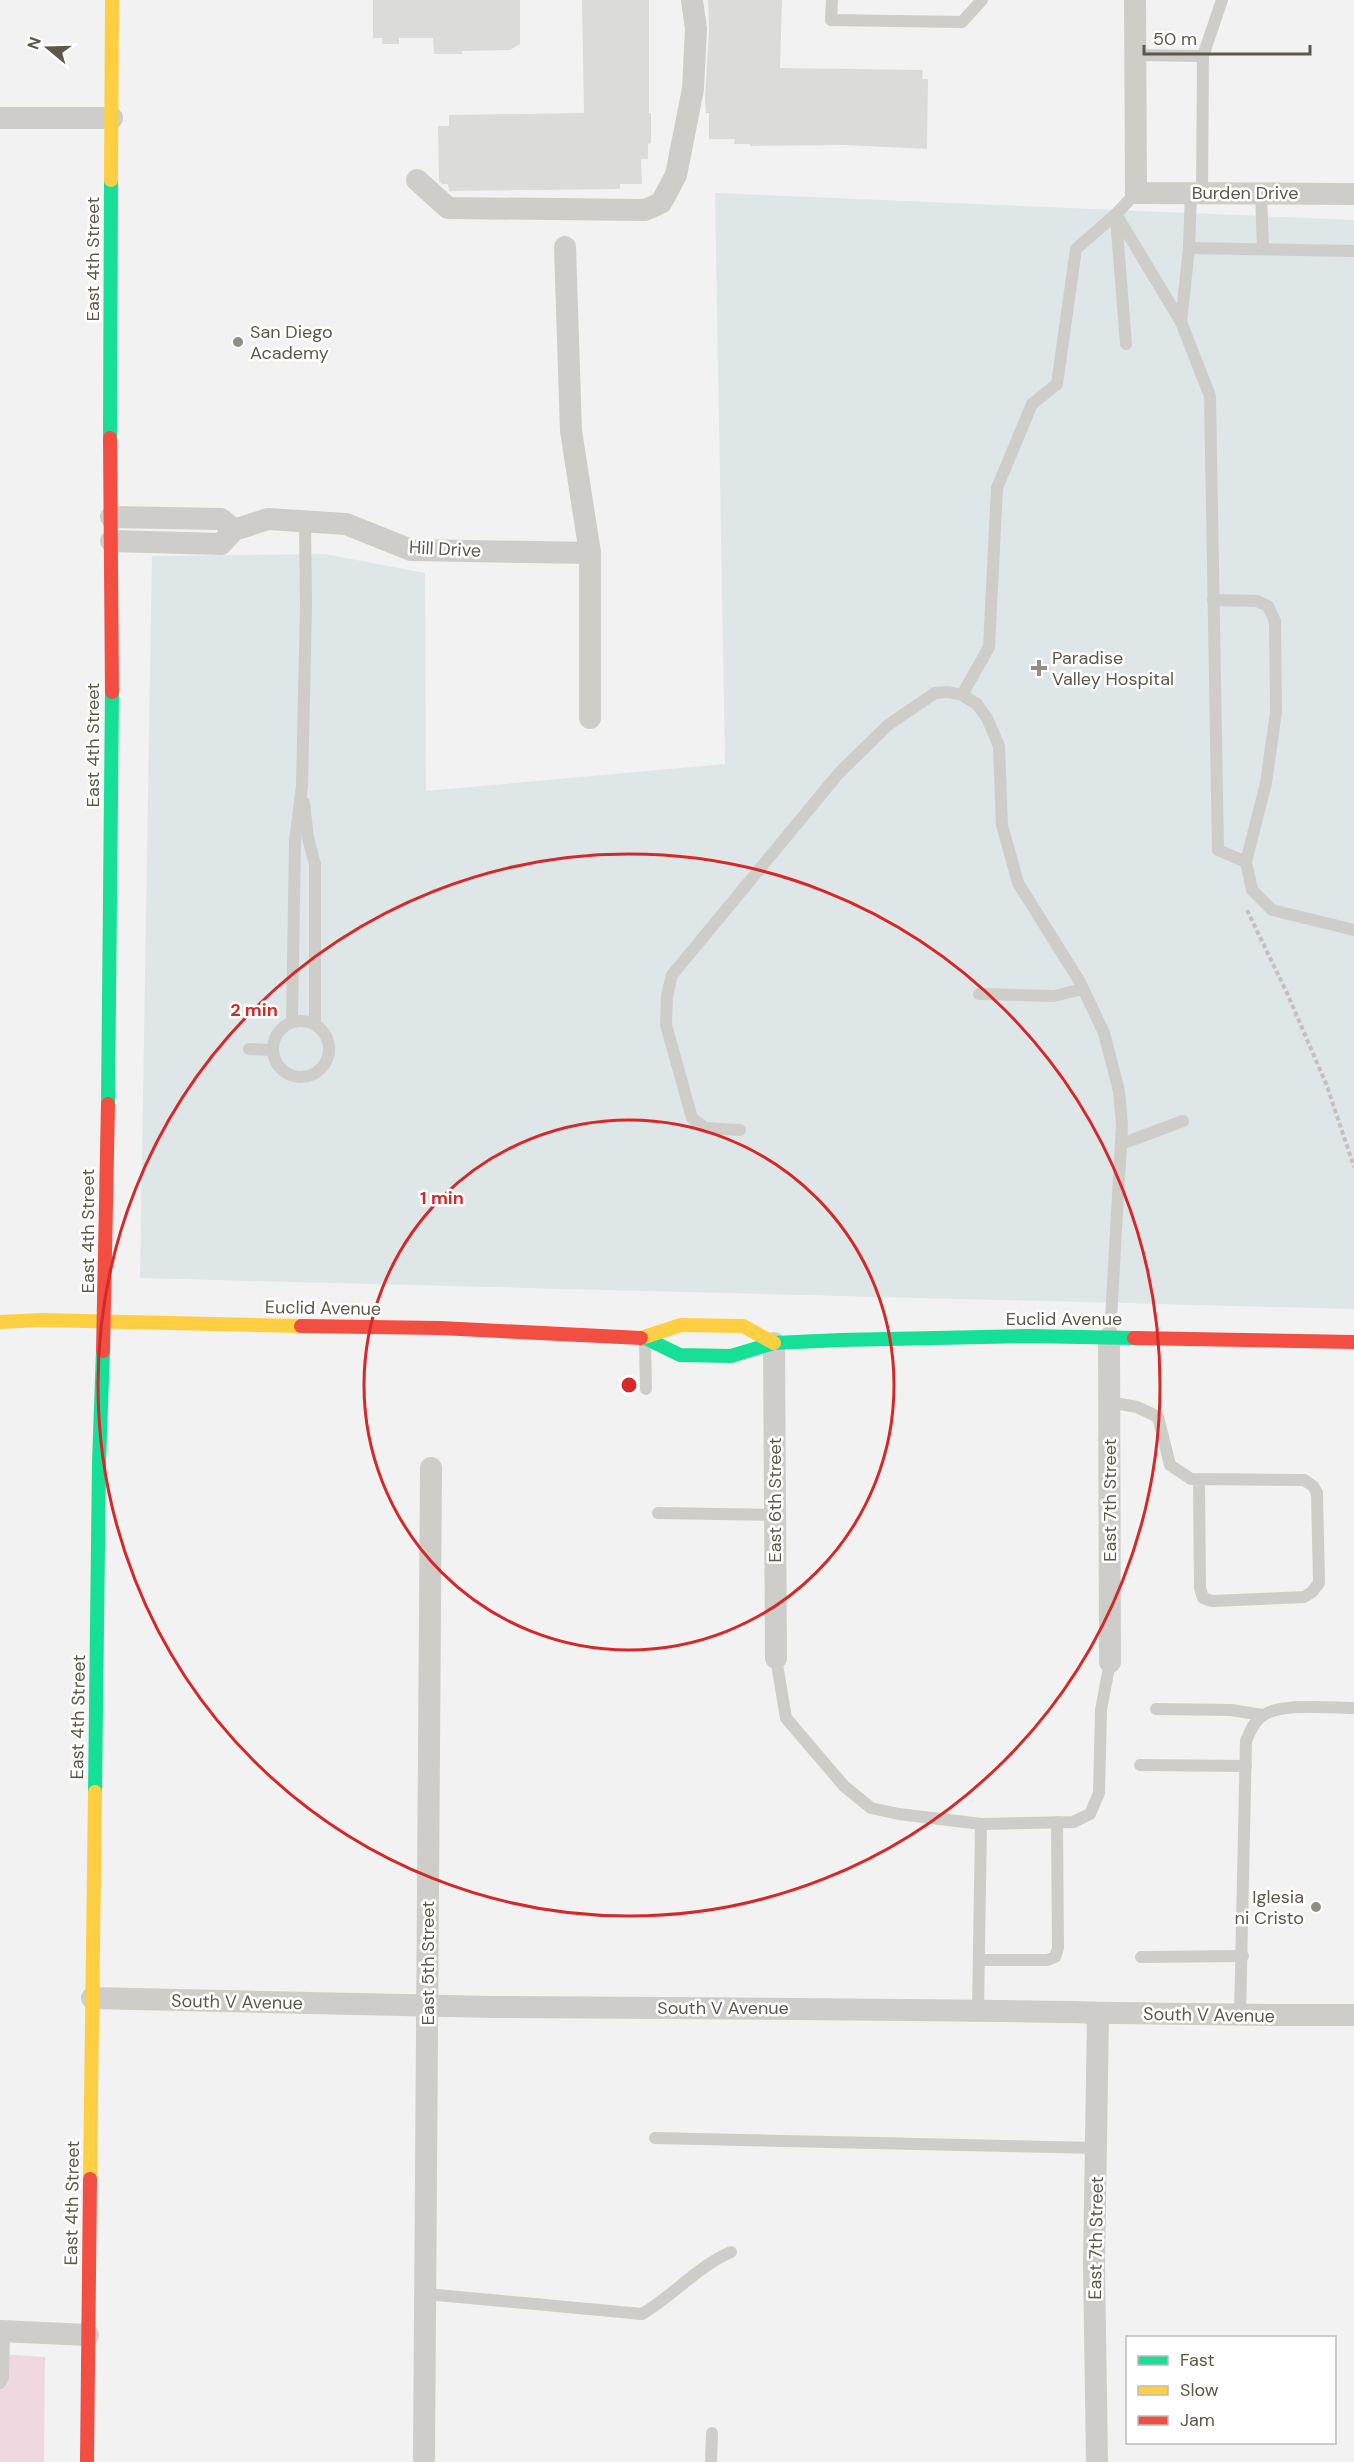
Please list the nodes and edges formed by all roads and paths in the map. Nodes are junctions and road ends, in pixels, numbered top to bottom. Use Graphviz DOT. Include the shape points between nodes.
graph roads {
  1 [pos="112,0"];
  2 [pos="692,0"];
  3 [pos="832,0"];
  4 [pos="982,0"];
  5 [pos="1135,0"];
  6 [pos="1222,0"];
  7 [pos="1135,55"];
  8 [pos="1203,56"];
  9 [pos="0,118"];
  10 [pos="112,118"];
  11 [pos="417,180"];
  12 [pos="1136,193"];
  13 [pos="1197,193"];
  14 [pos="1261,193"];
  15 [pos="1354,194"];
  16 [pos="1116,214"];
  17 [pos="565,247"];
  18 [pos="1189,248"];
  19 [pos="1263,249"];
  20 [pos="1354,251"];
  21 [pos="1181,322"];
  22 [pos="1126,344"];
  23 [pos="111,517"];
  24 [pos="305,522"];
  25 [pos="234,530"];
  26 [pos="111,541"];
  27 [pos="590,553"];
  28 [pos="1213,600"];
  29 [pos="962,695"];
  30 [pos="591,718"];
  31 [pos="302,786"];
  32 [pos="1246,862"];
  33 [pos="1243,901"];
  34 [pos="1354,930"];
  35 [pos="1083,989"];
  36 [pos="978,994"];
  37 [pos="292,1022"];
  38 [pos="315,1023"];
  39 [pos="249,1049"];
  40 [pos="272,1050"];
  41 [pos="1183,1121"];
  42 [pos="740,1130"];
  43 [pos="1121,1144"];
  44 [pos="1354,1167"];
  45 [pos="0,1322"];
  46 [pos="105,1323"];
  47 [pos="645,1338"];
  48 [pos="1109,1338"];
  49 [pos="1354,1342"];
  50 [pos="774,1343"];
  51 [pos="646,1389"];
  52 [pos="1109,1402"];
  53 [pos="431,1468"];
  54 [pos="1199,1480"];
  55 [pos="658,1513"];
  56 [pos="775,1515"];
  57 [pos="776,1658"];
  58 [pos="1110,1662"];
  59 [pos="1354,1708"];
  60 [pos="1156,1709"];
  61 [pos="1262,1715"];
  62 [pos="1140,1765"];
  63 [pos="1246,1766"];
  64 [pos="1057,1822"];
  65 [pos="981,1824"];
  66 [pos="1243,1956"];
  67 [pos="1141,1957"];
  68 [pos="980,1960"];
  69 [pos="92,1998"];
  70 [pos="428,2006"];
  71 [pos="978,2010"];
  72 [pos="1098,2014"];
  73 [pos="1354,2015"];
  74 [pos="1240,2016"];
  75 [pos="655,2138"];
  76 [pos="1097,2148"];
  77 [pos="731,2252"];
  78 [pos="426,2294"];
  79 [pos="2,2331"];
  80 [pos="88,2335"];
  81 [pos="0,2383"];
  82 [pos="712,2433"];
  83 [pos="424,2458"];
  84 [pos="87,2462"];
  85 [pos="711,2462"];
  86 [pos="1097,2462"];
  1 -- 10 [label="street, East 4th Street"];
  2 -- 11 [label="street" via="696,29 693,89 676,175 661,203 645,210 448,208"];
  3 -- 4 [label="lane" via="831,20 962,22"];
  5 -- 7 [label="street"];
  6 -- 8 [label="lane"];
  7 -- 8 [label="lane"];
  7 -- 12 [label="street"];
  8 -- 13 [label="lane"];
  9 -- 10 [label="street"];
  10 -- 23 [label="street, East 4th Street"];
  12 -- 13 [label="street, Burden Drive"];
  12 -- 16 [label="lane"];
  13 -- 14 [label="street, Burden Drive"];
  13 -- 18 [label="lane"];
  14 -- 15 [label="street, Burden Drive"];
  14 -- 19 [label="lane"];
  16 -- 21 [label="lane"];
  16 -- 22 [label="lane"];
  16 -- 29 [label="lane" via="1076,249 1057,384 1032,404 997,488 989,647"];
  17 -- 27 [label="street" via="571,431"];
  18 -- 19 [label="lane"];
  18 -- 21 [label="lane"];
  19 -- 20 [label="lane"];
  21 -- 28 [label="lane" via="1210,396"];
  23 -- 25 [label="street" via="221,519"];
  23 -- 26 [label="street, East 4th Street"];
  24 -- 25 [label="street, Hill Drive" via="268,519"];
  24 -- 27 [label="street, Hill Drive" via="346,524 411,550"];
  24 -- 31 [label="lane"];
  25 -- 26 [label="street, Hill Drive" via="221,544"];
  26 -- 46 [label="street, East 4th Street"];
  27 -- 30 [label="street"];
  28 -- 32 [label="lane" via="1218,850"];
  28 -- 32 [label="lane" via="1257,601 1268,606 1275,621 1276,712 1266,783"];
  29 -- 35 [label="lane" via="977,704 999,746 1002,825 1018,883"];
  29 -- 42 [label="lane" via="935,693 888,725 839,773 672,975 666,1025 692,1118 705,1128"];
  31 -- 37 [label="lane" via="295,841"];
  31 -- 38 [label="lane" via="315,864"];
  32 -- 34 [label="lane" via="1252,890 1272,910"];
  33 -- 44 [label="path" via="1327,1086"];
  35 -- 36 [label="lane" via="1053,996"];
  35 -- 43 [label="lane" via="1104,1033 1119,1091"];
  37 -- 38 [label="lane"];
  37 -- 40 [label="lane" via="277,1034"];
  38 -- 40 [label="lane" via="329,1044 326,1063 320,1070 312,1075 293,1076 277,1065"];
  39 -- 40 [label="lane"];
  41 -- 43 [label="lane"];
  43 -- 48 [label="lane"];
  45 -- 46 [label="street, Euclid Avenue"];
  46 -- 47 [label="street, Euclid Avenue" via="440,1328"];
  46 -- 69 [label="street, East 4th Street" via="99,1462"];
  47 -- 50 [label="street, Euclid Avenue" via="680,1354 731,1356"];
  47 -- 50 [label="street, Euclid Avenue" via="681,1325 743,1326"];
  47 -- 51 [label="lane"];
  48 -- 49 [label="street, Euclid Avenue"];
  48 -- 50 [label="street, Euclid Avenue" via="1027,1336"];
  48 -- 52 [label="street, East 7th Street"];
  50 -- 56 [label="street, East 6th Street"];
  52 -- 54 [label="lane" via="1137,1407 1158,1417 1170,1465"];
  52 -- 58 [label="street, East 7th Street"];
  53 -- 70 [label="street, East 5th Street"];
  54 -- 54 [label="lane" via="1304,1480 1313,1486 1317,1493 1319,1583 1312,1592 1304,1598 1203,1598"];
  55 -- 56 [label="lane"];
  56 -- 57 [label="street, East 6th Street"];
  57 -- 65 [label="lane" via="786,1718 844,1786 871,1808"];
  58 -- 64 [label="lane" via="1101,1710 1099,1793 1090,1814 1073,1822"];
  59 -- 61 [label="lane" via="1284,1709"];
  60 -- 61 [label="lane" via="1231,1710"];
  61 -- 63 [label="lane" via="1246,1741"];
  62 -- 63 [label="lane"];
  63 -- 66 [label="lane"];
  64 -- 65 [label="lane"];
  64 -- 68 [label="lane" via="1055,1957"];
  65 -- 68 [label="lane"];
  66 -- 67 [label="lane"];
  66 -- 74 [label="lane"];
  68 -- 71 [label="lane"];
  69 -- 70 [label="street, South V Avenue"];
  69 -- 80 [label="street, East 4th Street"];
  70 -- 71 [label="street, South V Avenue"];
  70 -- 78 [label="street, East 5th Street"];
  71 -- 72 [label="street, South V Avenue"];
  72 -- 74 [label="street, South V Avenue"];
  72 -- 76 [label="street, East 7th Street"];
  73 -- 74 [label="street, South V Avenue"];
  75 -- 76 [label="lane"];
  76 -- 86 [label="street, East 7th Street"];
  77 -- 78 [label="lane" via="642,2314"];
  78 -- 83 [label="street, East 5th Street"];
  79 -- 80 [label="street"];
  79 -- 81 [label="lane"];
  80 -- 84 [label="street, East 4th Street"];
  82 -- 85 [label="lane"];
}
